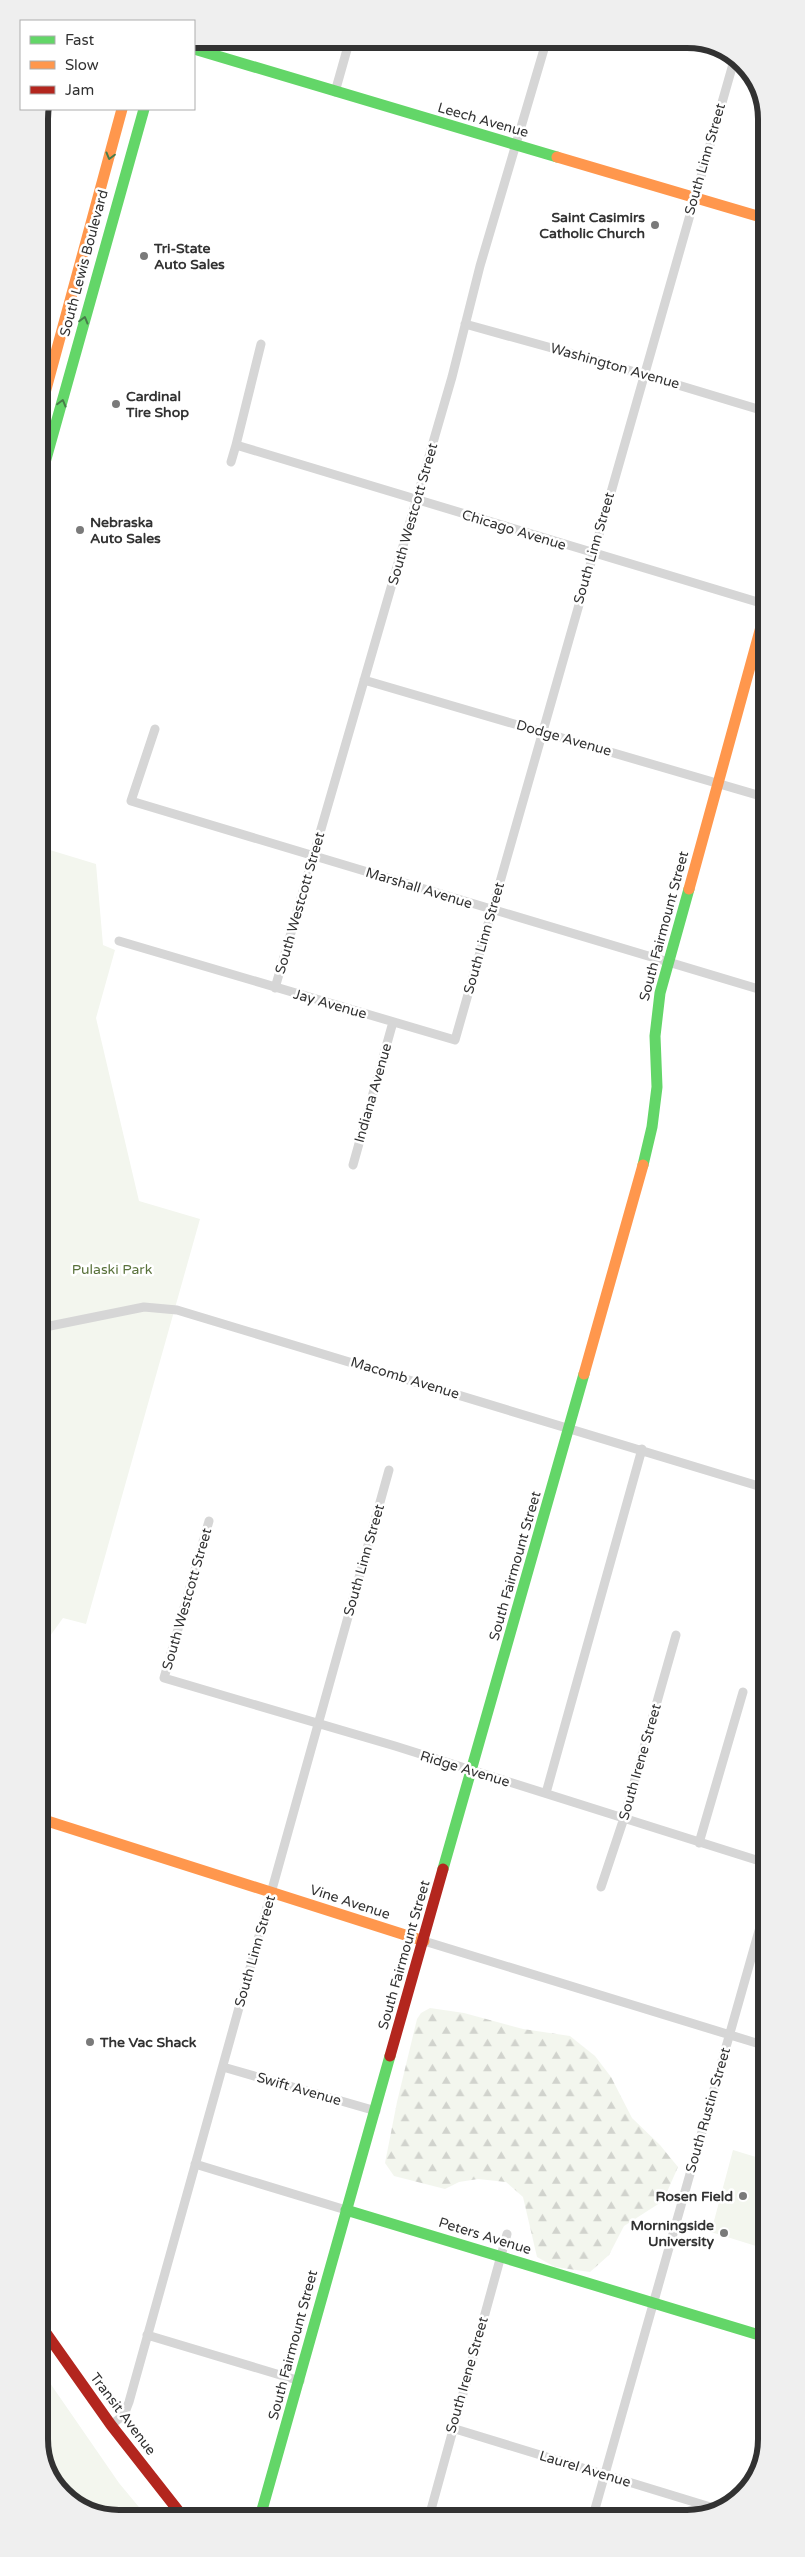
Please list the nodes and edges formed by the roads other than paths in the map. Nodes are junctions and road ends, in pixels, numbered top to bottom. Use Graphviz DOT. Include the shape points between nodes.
graph roads {
  1 [pos="347,48"];
  2 [pos="544,48"];
  3 [pos="195,49"];
  4 [pos="733,65"];
  5 [pos="335,92"];
  6 [pos="122,110"];
  7 [pos="144,110"];
  8 [pos="516,145"];
  9 [pos="694,197"];
  10 [pos="758,216"];
  11 [pos="465,324"];
  12 [pos="261,344"];
  13 [pos="644,374"];
  14 [pos="48,382"];
  15 [pos="758,409"];
  16 [pos="236,445"];
  17 [pos="48,452"];
  18 [pos="231,462"];
  19 [pos="416,501"];
  20 [pos="594,553"];
  21 [pos="758,602"];
  22 [pos="758,638"];
  23 [pos="364,680"];
  24 [pos="155,729"];
  25 [pos="543,732"];
  26 [pos="719,783"];
  27 [pos="758,794"];
  28 [pos="313,856"];
  29 [pos="492,910"];
  30 [pos="119,941"];
  31 [pos="669,960"];
  32 [pos="275,988"];
  33 [pos="758,988"];
  34 [pos="393,1022"];
  35 [pos="455,1040"];
  36 [pos="353,1165"];
  37 [pos="48,1326"];
  38 [pos="569,1427"];
  39 [pos="642,1449"];
  40 [pos="389,1470"];
  41 [pos="758,1486"];
  42 [pos="209,1521"];
  43 [pos="676,1635"];
  44 [pos="164,1678"];
  45 [pos="743,1692"];
  46 [pos="318,1724"];
  47 [pos="472,1772"];
  48 [pos="546,1793"];
  49 [pos="624,1818"];
  50 [pos="48,1821"];
  51 [pos="699,1843"];
  52 [pos="758,1861"];
  53 [pos="601,1887"];
  54 [pos="272,1892"];
  55 [pos="758,1934"];
  56 [pos="424,1941"];
  57 [pos="729,2034"];
  58 [pos="758,2043"];
  59 [pos="223,2067"];
  60 [pos="376,2112"];
  61 [pos="196,2164"];
  62 [pos="346,2210"];
  63 [pos="507,2234"];
  64 [pos="501,2257"];
  65 [pos="653,2303"];
  66 [pos="148,2335"];
  67 [pos="758,2335"];
  68 [pos="48,2336"];
  69 [pos="300,2382"];
  70 [pos="111,2425"];
  71 [pos="452,2428"];
  72 [pos="604,2475"];
  73 [pos="708,2506"];
  74 [pos="177,2509"];
  75 [pos="263,2509"];
  76 [pos="431,2510"];
  77 [pos="595,2510"];
  1 -- 5 [label="street"];
  2 -- 8 [label="street, South Westcott Street"];
  3 -- 5 [label="street, Leech Avenue"];
  4 -- 9 [label="street, South Linn Street"];
  5 -- 8 [label="street, Leech Avenue"];
  6 -- 14 [label="street, South Lewis Boulevard, one-way"];
  17 -- 7 [label="street, South Lewis Boulevard, one-way"];
  8 -- 9 [label="street, Leech Avenue"];
  8 -- 11 [label="street, South Westcott Street"];
  9 -- 10 [label="street, Leech Avenue"];
  9 -- 13 [label="street, South Linn Street"];
  11 -- 13 [label="street, Washington Avenue"];
  11 -- 19 [label="street, South Westcott Street"];
  12 -- 16 [label="street"];
  13 -- 15 [label="street, Washington Avenue"];
  13 -- 20 [label="street, South Linn Street"];
  16 -- 18 [label="street"];
  16 -- 19 [label="street, Chicago Avenue"];
  19 -- 20 [label="street, Chicago Avenue"];
  19 -- 23 [label="street, South Westcott Street"];
  20 -- 21 [label="street, Chicago Avenue"];
  20 -- 25 [label="street, South Linn Street"];
  22 -- 26 [label="street, South Fairmount Street"];
  23 -- 25 [label="street, Dodge Avenue"];
  23 -- 28 [label="street, South Westcott Street"];
  24 -- 28 [label="street, Marshall Avenue" via="131,800"];
  25 -- 26 [label="street, Dodge Avenue"];
  25 -- 29 [label="street, South Linn Street"];
  26 -- 27 [label="street, Dodge Avenue"];
  26 -- 31 [label="street, South Fairmount Street"];
  28 -- 29 [label="street, Marshall Avenue"];
  28 -- 32 [label="street, South Westcott Street"];
  29 -- 31 [label="street, Marshall Avenue"];
  29 -- 35 [label="street, South Linn Street"];
  30 -- 32 [label="street, Jay Avenue"];
  31 -- 33 [label="street, Marshall Avenue"];
  31 -- 38 [label="street, South Fairmount Street" via="656,1016 657,1087 652,1127"];
  32 -- 34 [label="street, Jay Avenue"];
  34 -- 35 [label="street, Jay Avenue"];
  34 -- 36 [label="street, Indiana Avenue"];
  37 -- 38 [label="street, Macomb Avenue" via="144,1307 178,1310"];
  38 -- 39 [label="street, Macomb Avenue"];
  38 -- 47 [label="street, South Fairmount Street"];
  39 -- 41 [label="street, Macomb Avenue"];
  39 -- 48 [label="street"];
  40 -- 46 [label="street, South Linn Street"];
  42 -- 44 [label="street, South Westcott Street"];
  43 -- 49 [label="street, South Irene Street"];
  44 -- 46 [label="street, Ridge Avenue"];
  45 -- 51 [label="street"];
  46 -- 47 [label="street, Ridge Avenue"];
  46 -- 54 [label="street, South Linn Street"];
  47 -- 48 [label="street, Ridge Avenue"];
  47 -- 56 [label="street, South Fairmount Street"];
  48 -- 49 [label="street, Ridge Avenue"];
  49 -- 51 [label="street, Ridge Avenue"];
  49 -- 53 [label="street, South Irene Street"];
  50 -- 54 [label="street, Vine Avenue"];
  51 -- 52 [label="street, Ridge Avenue"];
  54 -- 56 [label="street, Vine Avenue"];
  54 -- 59 [label="street, South Linn Street"];
  55 -- 57 [label="street, South Rustin Street"];
  56 -- 57 [label="street, Vine Avenue"];
  56 -- 60 [label="street, South Fairmount Street"];
  57 -- 58 [label="street, Vine Avenue"];
  57 -- 65 [label="street, South Rustin Street"];
  59 -- 60 [label="street, Swift Avenue"];
  59 -- 61 [label="street, South Linn Street"];
  60 -- 62 [label="street, South Fairmount Street"];
  61 -- 62 [label="street, Peters Avenue"];
  61 -- 66 [label="street, South Linn Street"];
  62 -- 64 [label="street, Peters Avenue"];
  62 -- 69 [label="street, South Fairmount Street"];
  63 -- 64 [label="street, South Irene Street"];
  64 -- 65 [label="street, Peters Avenue"];
  64 -- 71 [label="street, South Irene Street"];
  65 -- 67 [label="street, Peters Avenue"];
  65 -- 72 [label="street, South Rustin Street"];
  66 -- 69 [label="street"];
  66 -- 70 [label="street, South Linn Street" via="124,2415"];
  68 -- 70 [label="street, Transit Avenue"];
  69 -- 75 [label="street, South Fairmount Street"];
  70 -- 74 [label="street, Transit Avenue"];
  71 -- 72 [label="street, Laurel Avenue"];
  71 -- 76 [label="street, South Irene Street"];
  72 -- 73 [label="street, Laurel Avenue"];
  72 -- 77 [label="street, South Rustin Street"];
}
